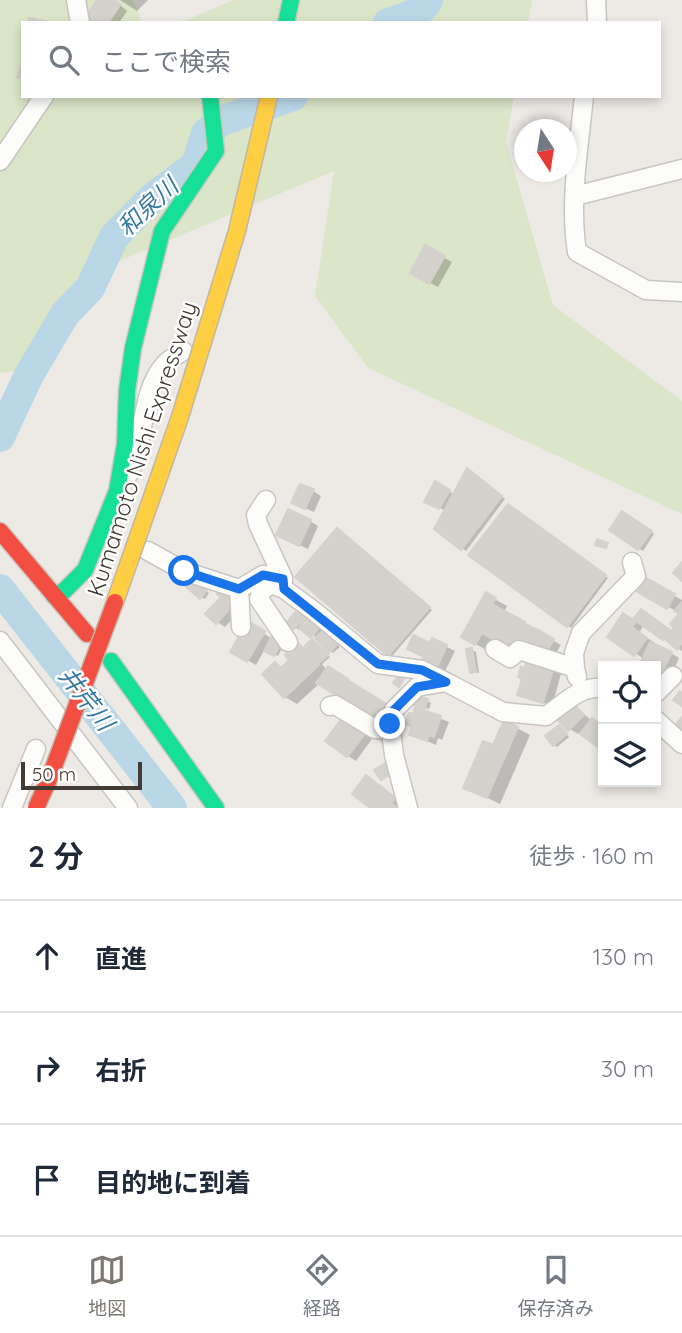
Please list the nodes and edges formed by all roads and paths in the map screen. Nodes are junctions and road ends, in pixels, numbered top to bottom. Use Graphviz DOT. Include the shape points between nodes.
graph roads {
  1 [pos="76,0"];
  2 [pos="291,0"];
  3 [pos="596,0"];
  4 [pos="80,21"];
  5 [pos="286,21"];
  6 [pos="597,21"];
  7 [pos="43,98"];
  8 [pos="210,98"];
  9 [pos="270,98"];
  10 [pos="584,98"];
  11 [pos="0,162"];
  12 [pos="682,169"];
  13 [pos="575,197"];
  14 [pos="682,292"];
  15 [pos="183,351"];
  16 [pos="117,491"];
  17 [pos="266,500"];
  18 [pos="0,531"];
  19 [pos="101,534"];
  20 [pos="125,542"];
  21 [pos="148,551"];
  22 [pos="632,562"];
  23 [pos="284,584"];
  24 [pos="239,589"];
  25 [pos="54,596"];
  26 [pos="241,627"];
  27 [pos="87,634"];
  28 [pos="0,640"];
  29 [pos="288,642"];
  30 [pos="495,649"];
  31 [pos="111,661"];
  32 [pos="575,668"];
  33 [pos="673,676"];
  34 [pos="446,682"];
  35 [pos="598,688"];
  36 [pos="661,688"];
  37 [pos="579,691"];
  38 [pos="330,706"];
  39 [pos="660,724"];
  40 [pos="390,730"];
  41 [pos="682,744"];
  42 [pos="37,749"];
  43 [pos="12,808"];
  44 [pos="36,808"];
  45 [pos="128,808"];
  46 [pos="216,808"];
  47 [pos="408,808"];
  1 -- 4 [label="street"];
  2 -- 5 [label="main road"];
  3 -- 6 [label="street"];
  7 -- 11 [label="street"];
  8 -- 16 [label="main road" via="216,151 162,232 133,348"];
  9 -- 44 [label="main road, Kumamoto Nishi Expressway, bridge" via="237,231 180,417 120,593"];
  10 -- 13 [label="street"];
  12 -- 13 [label="street"];
  13 -- 14 [label="street" via="576,252 646,290"];
  15 -- 16 [label="street" via="155,380 138,453"];
  16 -- 19 [label="main road"];
  17 -- 23 [label="street" via="256,515"];
  18 -- 25 [label="main road"];
  19 -- 20 [label="street"];
  19 -- 25 [label="main road" via="85,570"];
  21 -- 24 [label="street" via="184,571"];
  22 -- 32 [label="street" via="636,576 581,633 574,653"];
  23 -- 24 [label="street" via="263,575"];
  23 -- 29 [label="street" via="272,584 262,590 259,599"];
  23 -- 34 [label="street" via="378,664 422,670"];
  24 -- 26 [label="street"];
  25 -- 27 [label="main road"];
  28 -- 45 [label="street"];
  30 -- 32 [label="street" via="510,658 519,650"];
  31 -- 46 [label="main road"];
  32 -- 37 [label="street"];
  33 -- 36 [label="street"];
  34 -- 37 [label="street" via="503,712 546,716"];
  34 -- 40 [label="street" via="417,687 394,710"];
  35 -- 37 [label="street"];
  38 -- 40 [label="street" via="375,729"];
  39 -- 41 [label="street"];
  40 -- 47 [label="street"];
  42 -- 43 [label="street"];
}
